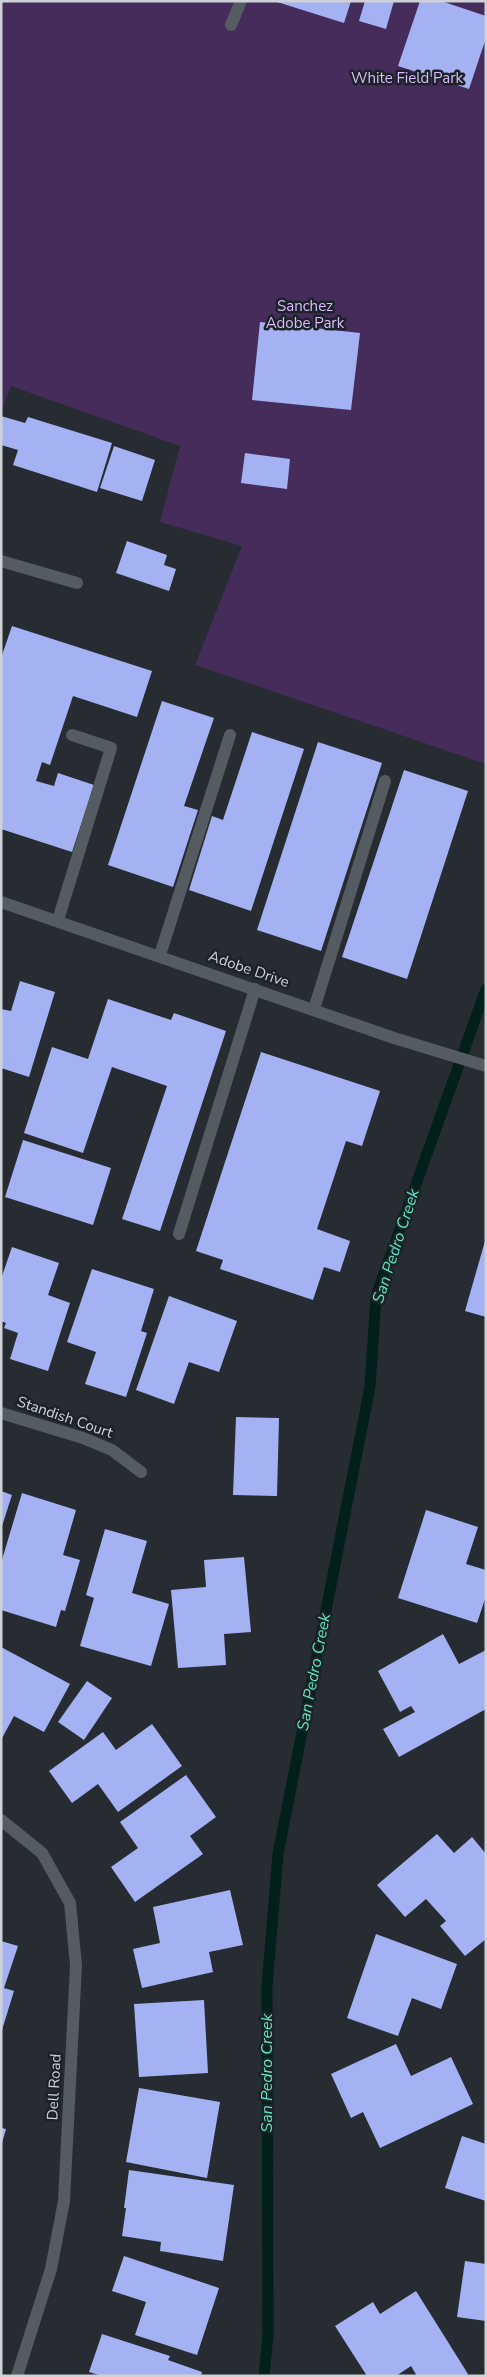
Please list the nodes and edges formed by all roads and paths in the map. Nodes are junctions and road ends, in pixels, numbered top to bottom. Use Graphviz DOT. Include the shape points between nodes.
graph roads {
  1 [pos="241,1"];
  2 [pos="231,24"];
  3 [pos="1,561"];
  4 [pos="77,583"];
  5 [pos="72,735"];
  6 [pos="230,735"];
  7 [pos="385,781"];
  8 [pos="1,902"];
  9 [pos="58,920"];
  10 [pos="160,955"];
  11 [pos="255,989"];
  12 [pos="314,1009"];
  13 [pos="486,1066"];
  14 [pos="179,1234"];
  15 [pos="1,1413"];
  16 [pos="141,1472"];
  17 [pos="1,1820"];
  18 [pos="17,2376"];
  1 -- 2 [label="street"];
  3 -- 4 [label="street"];
  5 -- 9 [label="street" via="111,748"];
  6 -- 10 [label="street"];
  7 -- 12 [label="street"];
  8 -- 9 [label="street, Adobe Drive"];
  9 -- 10 [label="street, Adobe Drive"];
  10 -- 11 [label="street, Adobe Drive"];
  11 -- 12 [label="street, Adobe Drive"];
  11 -- 14 [label="street"];
  12 -- 13 [label="street, Adobe Drive"];
  15 -- 16 [label="street, Standish Court" via="84,1438 112,1450"];
  17 -- 18 [label="street, Dell Road" via="42,1853 70,1903 76,1965 64,2201 51,2269"];
}
